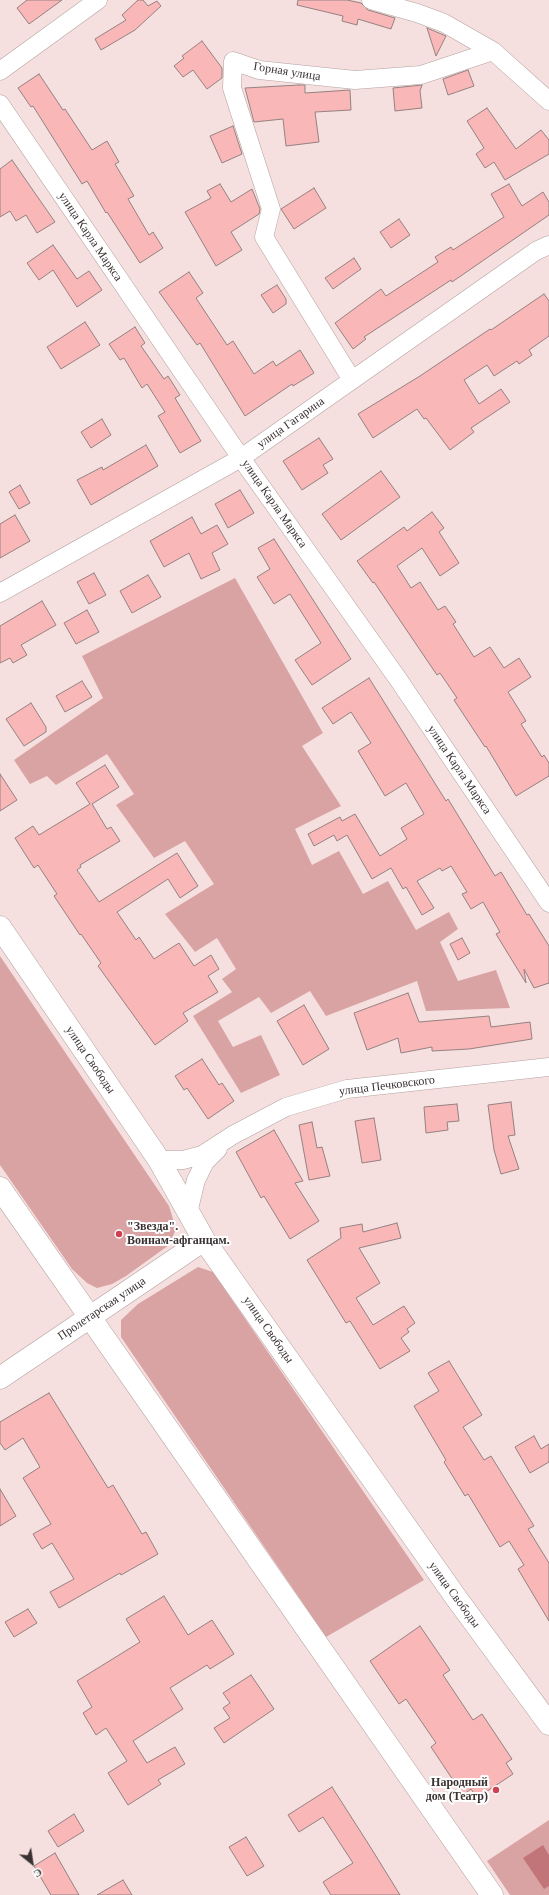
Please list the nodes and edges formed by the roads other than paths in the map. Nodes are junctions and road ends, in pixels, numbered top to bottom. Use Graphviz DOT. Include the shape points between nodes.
graph roads {
  1 [pos="98,0"];
  2 [pos="371,0"];
  3 [pos="493,51"];
  4 [pos="0,72"];
  5 [pos="549,101"];
  6 [pos="0,104"];
  7 [pos="549,244"];
  8 [pos="352,380"];
  9 [pos="241,458"];
  10 [pos="0,593"];
  11 [pos="549,903"];
  12 [pos="0,927"];
  13 [pos="549,1067"];
  14 [pos="233,1135"];
  15 [pos="158,1160"];
  16 [pos="0,1188"];
  17 [pos="188,1213"];
  18 [pos="204,1240"];
  19 [pos="90,1316"];
  20 [pos="0,1378"];
  21 [pos="549,1724"];
  22 [pos="492,1895"];
  1 -- 4 [label="street"];
  2 -- 3 [label="street" via="417,12 444,23"];
  3 -- 5 [label="street"];
  3 -- 8 [label="street, Горная улица" via="421,76 355,80 259,70 233,60 232,88 271,209 264,237"];
  6 -- 9 [label="street, улица Карла Маркса"];
  7 -- 8 [label="street, улица Гагарина"];
  8 -- 9 [label="street, улица Гагарина"];
  9 -- 10 [label="street, улица Гагарина"];
  9 -- 11 [label="street, улица Карла Маркса" via="398,679"];
  12 -- 15 [label="main road, улица Свободы"];
  13 -- 14 [label="street, улица Печковского" via="347,1089 286,1107"];
  14 -- 15 [label="street" via="202,1155 183,1160"];
  14 -- 17 [label="street" via="205,1162 196,1180"];
  15 -- 17 [label="main road, улица Свободы"];
  16 -- 19 [label="main road"];
  17 -- 18 [label="main road, улица Свободы"];
  18 -- 19 [label="main road, Пролетарская улица"];
  18 -- 21 [label="main road, улица Свободы" via="457,1599"];
  19 -- 20 [label="main road, Пролетарская улица"];
  19 -- 22 [label="main road"];
}
